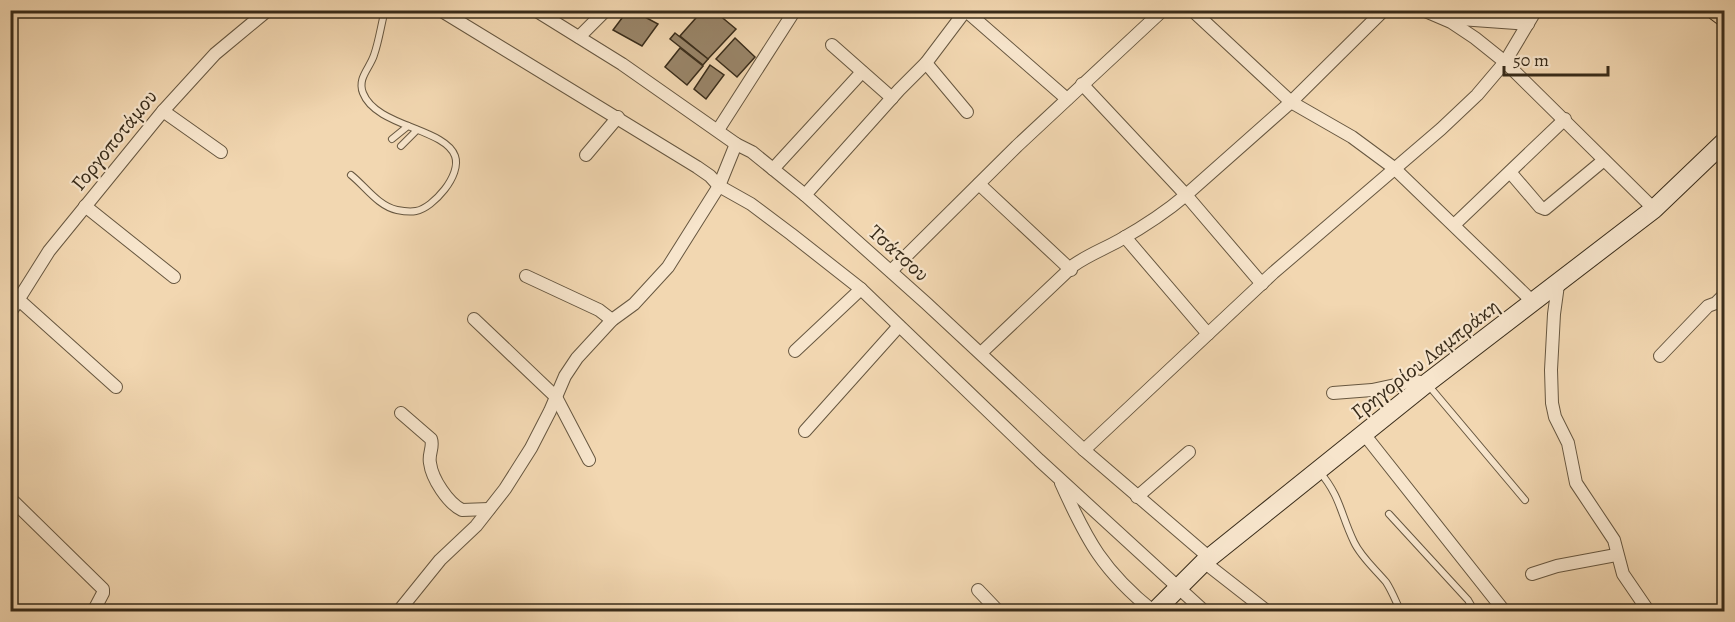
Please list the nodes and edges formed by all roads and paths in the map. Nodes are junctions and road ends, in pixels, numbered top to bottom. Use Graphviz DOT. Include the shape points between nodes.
graph roads {
  1 [pos="268,10"];
  2 [pos="385,10"];
  3 [pos="440,10"];
  4 [pos="535,10"];
  5 [pos="606,10"];
  6 [pos="795,10"];
  7 [pos="1163,10"];
  8 [pos="1192,10"];
  9 [pos="1384,10"];
  10 [pos="1423,10"];
  11 [pos="1536,10"];
  12 [pos="1716,10"];
  13 [pos="966,11"];
  14 [pos="1725,16"];
  15 [pos="1438,17"];
  16 [pos="1528,24"];
  17 [pos="579,37"];
  18 [pos="832,45"];
  19 [pos="1504,62"];
  20 [pos="926,63"];
  21 [pos="862,72"];
  22 [pos="1082,84"];
  23 [pos="892,98"];
  24 [pos="1067,99"];
  25 [pos="1291,102"];
  26 [pos="163,111"];
  27 [pos="967,112"];
  28 [pos="618,117"];
  29 [pos="1565,119"];
  30 [pos="408,126"];
  31 [pos="417,130"];
  32 [pos="718,130"];
  33 [pos="392,139"];
  34 [pos="1725,142"];
  35 [pos="736,144"];
  36 [pos="401,146"];
  37 [pos="221,152"];
  38 [pos="586,155"];
  39 [pos="1604,160"];
  40 [pos="1394,168"];
  41 [pos="773,169"];
  42 [pos="1510,172"];
  43 [pos="351,175"];
  44 [pos="979,184"];
  45 [pos="719,186"];
  46 [pos="805,195"];
  47 [pos="1186,195"];
  48 [pos="85,206"];
  49 [pos="1654,209"];
  50 [pos="1454,225"];
  51 [pos="1125,237"];
  52 [pos="1071,270"];
  53 [pos="891,271"];
  54 [pos="526,276"];
  55 [pos="174,277"];
  56 [pos="1262,284"];
  57 [pos="1558,285"];
  58 [pos="861,290"];
  59 [pos="1725,296"];
  60 [pos="19,300"];
  61 [pos="1534,303"];
  62 [pos="10,313"];
  63 [pos="474,319"];
  64 [pos="612,320"];
  65 [pos="899,326"];
  66 [pos="1208,334"];
  67 [pos="795,351"];
  68 [pos="981,353"];
  69 [pos="1660,356"];
  70 [pos="1427,383"];
  71 [pos="116,387"];
  72 [pos="1333,393"];
  73 [pos="556,397"];
  74 [pos="401,413"];
  75 [pos="805,431"];
  76 [pos="1364,434"];
  77 [pos="1084,450"];
  78 [pos="1190,452"];
  79 [pos="590,460"];
  80 [pos="1319,470"];
  81 [pos="1058,477"];
  82 [pos="1137,496"];
  83 [pos="10,498"];
  84 [pos="1525,500"];
  85 [pos="489,509"];
  86 [pos="1389,514"];
  87 [pos="1616,555"];
  88 [pos="1208,560"];
  89 [pos="1532,574"];
  90 [pos="1177,588"];
  91 [pos="978,590"];
  92 [pos="93,612"];
  93 [pos="398,612"];
  94 [pos="999,612"];
  95 [pos="1154,612"];
  96 [pos="1204,612"];
  97 [pos="1268,612"];
  98 [pos="1401,612"];
  99 [pos="1475,612"];
  100 [pos="1505,612"];
  101 [pos="1649,612"];
  1 -- 26 [label="street, Γοργοποτάμου" via="215,54"];
  2 -- 30 [label="lane" via="361,86 372,107"];
  3 -- 28 [label="street"];
  4 -- 17 [label="street, Τσάτσου"];
  5 -- 17 [label="street"];
  6 -- 32 [label="street"];
  7 -- 22 [label="street"];
  8 -- 25 [label="street"];
  9 -- 25 [label="street"];
  10 -- 15 [label="street"];
  11 -- 16 [label="street"];
  12 -- 14 [label="main road"];
  13 -- 20 [label="street"];
  13 -- 24 [label="street"];
  15 -- 16 [label="street"];
  15 -- 19 [label="street" via="1475,38"];
  16 -- 19 [label="street"];
  17 -- 32 [label="street, Τσάτσου"];
  18 -- 21 [label="street"];
  19 -- 29 [label="street"];
  19 -- 40 [label="street" via="1477,95"];
  20 -- 23 [label="street"];
  20 -- 27 [label="street"];
  21 -- 23 [label="street"];
  21 -- 41 [label="street"];
  22 -- 24 [label="street"];
  22 -- 47 [label="street"];
  23 -- 46 [label="street"];
  24 -- 44 [label="street"];
  25 -- 40 [label="street" via="1352,137"];
  25 -- 47 [label="street"];
  26 -- 37 [label="street"];
  26 -- 48 [label="street, Γοργοποτάμου"];
  28 -- 38 [label="street"];
  28 -- 45 [label="street" via="697,167"];
  29 -- 39 [label="street"];
  29 -- 42 [label="street"];
  30 -- 31 [label="lane"];
  30 -- 33 [label="lane"];
  31 -- 36 [label="lane"];
  31 -- 43 [label="lane" via="451,148 456,158 452,180 443,193 417,211 397,210 381,203"];
  32 -- 35 [label="street, Τσάτσου"];
  34 -- 49 [label="street, Γρηγορίου Λαμπράκη"];
  35 -- 41 [label="street, Τσάτσου"];
  35 -- 45 [label="street"];
  39 -- 42 [label="street" via="1545,209"];
  39 -- 49 [label="street"];
  40 -- 50 [label="street"];
  40 -- 56 [label="street"];
  41 -- 46 [label="street, Τσάτσου"];
  42 -- 50 [label="street"];
  44 -- 52 [label="street"];
  44 -- 53 [label="street"];
  45 -- 58 [label="street" via="751,204"];
  45 -- 64 [label="street" via="668,267"];
  46 -- 53 [label="street, Τσάτσου"];
  47 -- 51 [label="street"];
  47 -- 56 [label="street"];
  48 -- 55 [label="street"];
  48 -- 60 [label="street, Γοργοποτάμου" via="49,251"];
  49 -- 57 [label="street, Γρηγορίου Λαμπράκη"];
  50 -- 61 [label="street"];
  51 -- 52 [label="street" via="1086,257"];
  51 -- 66 [label="street"];
  52 -- 68 [label="street"];
  53 -- 68 [label="street, Τσάτσου"];
  54 -- 64 [label="street"];
  56 -- 66 [label="street"];
  57 -- 61 [label="street, Γρηγορίου Λαμπράκη"];
  57 -- 87 [label="street" via="1554,314 1555,417 1568,443 1576,483 1614,540"];
  58 -- 65 [label="street"];
  58 -- 67 [label="street"];
  59 -- 69 [label="street" via="1708,306"];
  60 -- 62 [label="street, Γοργοποτάμου"];
  60 -- 71 [label="street"];
  61 -- 70 [label="street, Γρηγορίου Λαμπράκη"];
  63 -- 73 [label="street"];
  64 -- 73 [label="street" via="577,358"];
  65 -- 75 [label="street"];
  65 -- 81 [label="street"];
  66 -- 77 [label="street"];
  68 -- 77 [label="street, Τσάτσου"];
  70 -- 72 [label="street" via="1414,381"];
  70 -- 76 [label="street, Γρηγορίου Λαμπράκη"];
  70 -- 84 [label="lane"];
  73 -- 79 [label="street"];
  73 -- 85 [label="street" via="516,473"];
  74 -- 85 [label="street" via="431,439 429,464 451,501 462,510"];
  76 -- 80 [label="street, Γρηγορίου Λαμπράκη"];
  76 -- 100 [label="street"];
  77 -- 82 [label="street, Τσάτσου"];
  78 -- 82 [label="street"];
  80 -- 88 [label="street, Γρηγορίου Λαμπράκη"];
  80 -- 98 [label="lane" via="1339,500 1354,543 1387,584"];
  81 -- 90 [label="street"];
  81 -- 95 [label="street" via="1099,557 1120,583"];
  82 -- 88 [label="street, Τσάτσου"];
  83 -- 92 [label="street" via="103,589"];
  85 -- 93 [label="street" via="423,579"];
  86 -- 99 [label="lane"];
  87 -- 89 [label="street"];
  87 -- 101 [label="street" via="1623,574"];
  88 -- 90 [label="street, Γρηγορίου Λαμπράκη"];
  88 -- 97 [label="street, Τσάτσου"];
  90 -- 95 [label="street, Γρηγορίου Λαμπράκη"];
  90 -- 96 [label="street"];
  91 -- 94 [label="street"];
}
